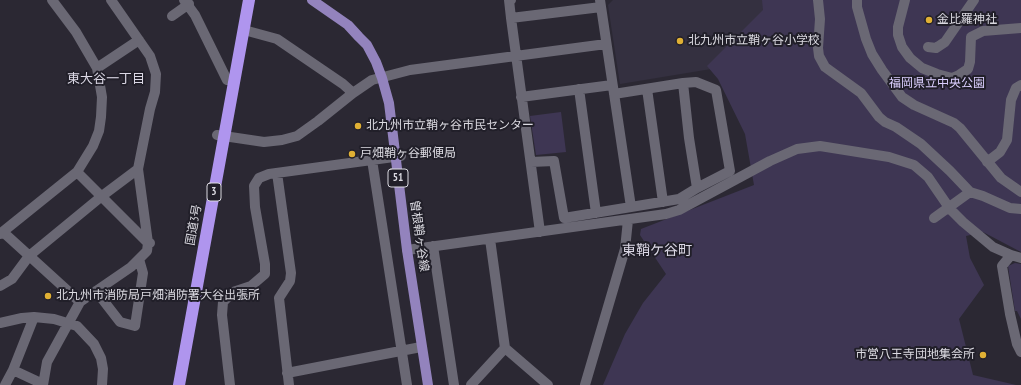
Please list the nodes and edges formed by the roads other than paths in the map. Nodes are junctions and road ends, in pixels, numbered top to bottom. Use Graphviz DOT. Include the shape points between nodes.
graph roads {
  1 [pos="52,0"];
  2 [pos="111,0"];
  3 [pos="242,0"];
  4 [pos="249,0"];
  5 [pos="312,0"];
  6 [pos="322,0"];
  7 [pos="512,0"];
  8 [pos="818,0"];
  9 [pos="857,0"];
  10 [pos="905,0"];
  11 [pos="974,0"];
  12 [pos="187,2"];
  13 [pos="600,4"];
  14 [pos="172,16"];
  15 [pos="511,18"];
  16 [pos="1021,28"];
  17 [pos="244,30"];
  18 [pos="139,40"];
  19 [pos="606,44"];
  20 [pos="928,47"];
  21 [pos="516,56"];
  22 [pos="97,68"];
  23 [pos="385,77"];
  24 [pos="227,80"];
  25 [pos="683,84"];
  26 [pos="1021,85"];
  27 [pos="579,89"];
  28 [pos="613,89"];
  29 [pos="647,89"];
  30 [pos="352,93"];
  31 [pos="521,97"];
  32 [pos="221,136"];
  33 [pos="398,156"];
  34 [pos="372,160"];
  35 [pos="531,162"];
  36 [pos="987,162"];
  37 [pos="138,168"];
  38 [pos="77,172"];
  39 [pos="277,173"];
  40 [pos="697,188"];
  41 [pos="970,192"];
  42 [pos="1021,192"];
  43 [pos="102,196"];
  44 [pos="663,202"];
  45 [pos="631,207"];
  46 [pos="1021,209"];
  47 [pos="596,213"];
  48 [pos="934,218"];
  49 [pos="628,220"];
  50 [pos="540,232"];
  51 [pos="1,233"];
  52 [pos="490,239"];
  53 [pos="150,243"];
  54 [pos="433,246"];
  55 [pos="411,250"];
  56 [pos="1011,255"];
  57 [pos="29,256"];
  58 [pos="1021,258"];
  59 [pos="139,259"];
  60 [pos="0,286"];
  61 [pos="96,291"];
  62 [pos="80,302"];
  63 [pos="34,317"];
  64 [pos="0,323"];
  65 [pos="70,323"];
  66 [pos="421,347"];
  67 [pos="505,348"];
  68 [pos="401,351"];
  69 [pos="1021,352"];
  70 [pos="13,370"];
  71 [pos="287,373"];
  72 [pos="43,384"];
  73 [pos="5,385"];
  74 [pos="102,385"];
  75 [pos="173,385"];
  76 [pos="179,385"];
  77 [pos="230,385"];
  78 [pos="289,385"];
  79 [pos="407,385"];
  80 [pos="428,385"];
  81 [pos="434,385"];
  82 [pos="454,385"];
  83 [pos="471,385"];
  84 [pos="548,385"];
  85 [pos="585,385"];
  1 -- 22 [label="street" via="76,32"];
  2 -- 18 [label="street"];
  3 -- 24 [label="highway, 国道3号 / 3"];
  4 -- 17 [label="highway, 国道3号 / 3"];
  5 -- 23 [label="main road, 曽根鞘ヶ谷線 / 51" via="348,25 367,45"];
  6 -- 23 [label="main road, 曽根鞘ヶ谷線 / 51" via="363,30 382,58"];
  7 -- 15 [label="street"];
  8 -- 41 [label="street" via="818,48 825,67 861,93 885,122 921,144"];
  9 -- 36 [label="street" via="872,54 902,97 954,123"];
  10 -- 16 [label="street" via="898,28 902,47 922,68 952,78 968,69 971,37 983,31"];
  11 -- 20 [label="street" via="945,42 936,48"];
  12 -- 14 [label="street"];
  12 -- 24 [label="street"];
  13 -- 15 [label="street"];
  13 -- 19 [label="street"];
  15 -- 21 [label="street"];
  17 -- 30 [label="street" via="277,38"];
  17 -- 32 [label="highway, 国道3号 / 3"];
  18 -- 22 [label="street"];
  18 -- 37 [label="street" via="150,56 156,74 155,92"];
  19 -- 21 [label="street"];
  19 -- 28 [label="street"];
  21 -- 23 [label="street" via="410,70"];
  21 -- 31 [label="street"];
  22 -- 38 [label="street" via="102,97 102,117 93,146"];
  23 -- 30 [label="street" via="372,80"];
  23 -- 33 [label="main road, 曽根鞘ヶ谷線 / 51"];
  24 -- 32 [label="highway, 国道3号 / 3"];
  25 -- 29 [label="street"];
  25 -- 40 [label="street"];
  25 -- 40 [label="street" via="696,82 716,90 730,171"];
  26 -- 36 [label="street" via="1016,88 1011,100 1007,140 1000,152"];
  27 -- 28 [label="street"];
  27 -- 31 [label="street"];
  27 -- 47 [label="street"];
  28 -- 29 [label="street"];
  28 -- 45 [label="street"];
  29 -- 44 [label="street"];
  30 -- 32 [label="street" via="297,136 264,142"];
  31 -- 35 [label="street"];
  32 -- 75 [label="highway, 国道3号 / 3"];
  32 -- 76 [label="highway, 国道3号 / 3"];
  33 -- 34 [label="street"];
  33 -- 55 [label="main road, 曽根鞘ヶ谷線 / 51"];
  34 -- 39 [label="street"];
  34 -- 68 [label="street"];
  35 -- 47 [label="street" via="554,161 564,218"];
  35 -- 50 [label="street"];
  36 -- 42 [label="street" via="1001,178"];
  37 -- 43 [label="street"];
  37 -- 53 [label="street"];
  38 -- 43 [label="street"];
  38 -- 51 [label="street"];
  39 -- 71 [label="street" via="291,273 290,281 279,298"];
  39 -- 77 [label="street" via="259,178 254,186 265,274 251,286 233,292 223,302 222,315"];
  40 -- 44 [label="street" via="679,199"];
  41 -- 46 [label="street" via="1010,208"];
  41 -- 48 [label="street"];
  43 -- 53 [label="street"];
  43 -- 57 [label="street"];
  44 -- 45 [label="street"];
  45 -- 47 [label="street"];
  49 -- 50 [label="street"];
  49 -- 56 [label="street" via="679,210 770,161 797,149 820,146 888,157 914,165 928,177 963,222 993,247"];
  49 -- 85 [label="street" via="625,249"];
  50 -- 52 [label="street"];
  51 -- 57 [label="street"];
  52 -- 54 [label="street"];
  52 -- 67 [label="street"];
  53 -- 59 [label="street" via="147,251"];
  54 -- 55 [label="street"];
  54 -- 82 [label="street"];
  55 -- 66 [label="main road, 曽根鞘ヶ谷線 / 51"];
  55 -- 81 [label="main road, 曽根鞘ヶ谷線 / 51"];
  56 -- 58 [label="street"];
  56 -- 69 [label="street" via="1002,266 1010,314"];
  57 -- 60 [label="street" via="12,279"];
  57 -- 62 [label="street"];
  59 -- 61 [label="street"];
  59 -- 61 [label="street" via="143,273 135,326 120,322"];
  61 -- 62 [label="street"];
  62 -- 65 [label="street"];
  63 -- 64 [label="street"];
  63 -- 65 [label="street"];
  63 -- 70 [label="street"];
  65 -- 72 [label="street" via="47,362"];
  65 -- 74 [label="street" via="94,344 101,358"];
  66 -- 68 [label="street"];
  66 -- 80 [label="main road, 曽根鞘ヶ谷線 / 51"];
  67 -- 83 [label="street"];
  67 -- 84 [label="street"];
  68 -- 71 [label="street"];
  68 -- 79 [label="street"];
  70 -- 72 [label="street"];
  70 -- 73 [label="street"];
  71 -- 78 [label="street"];
}
